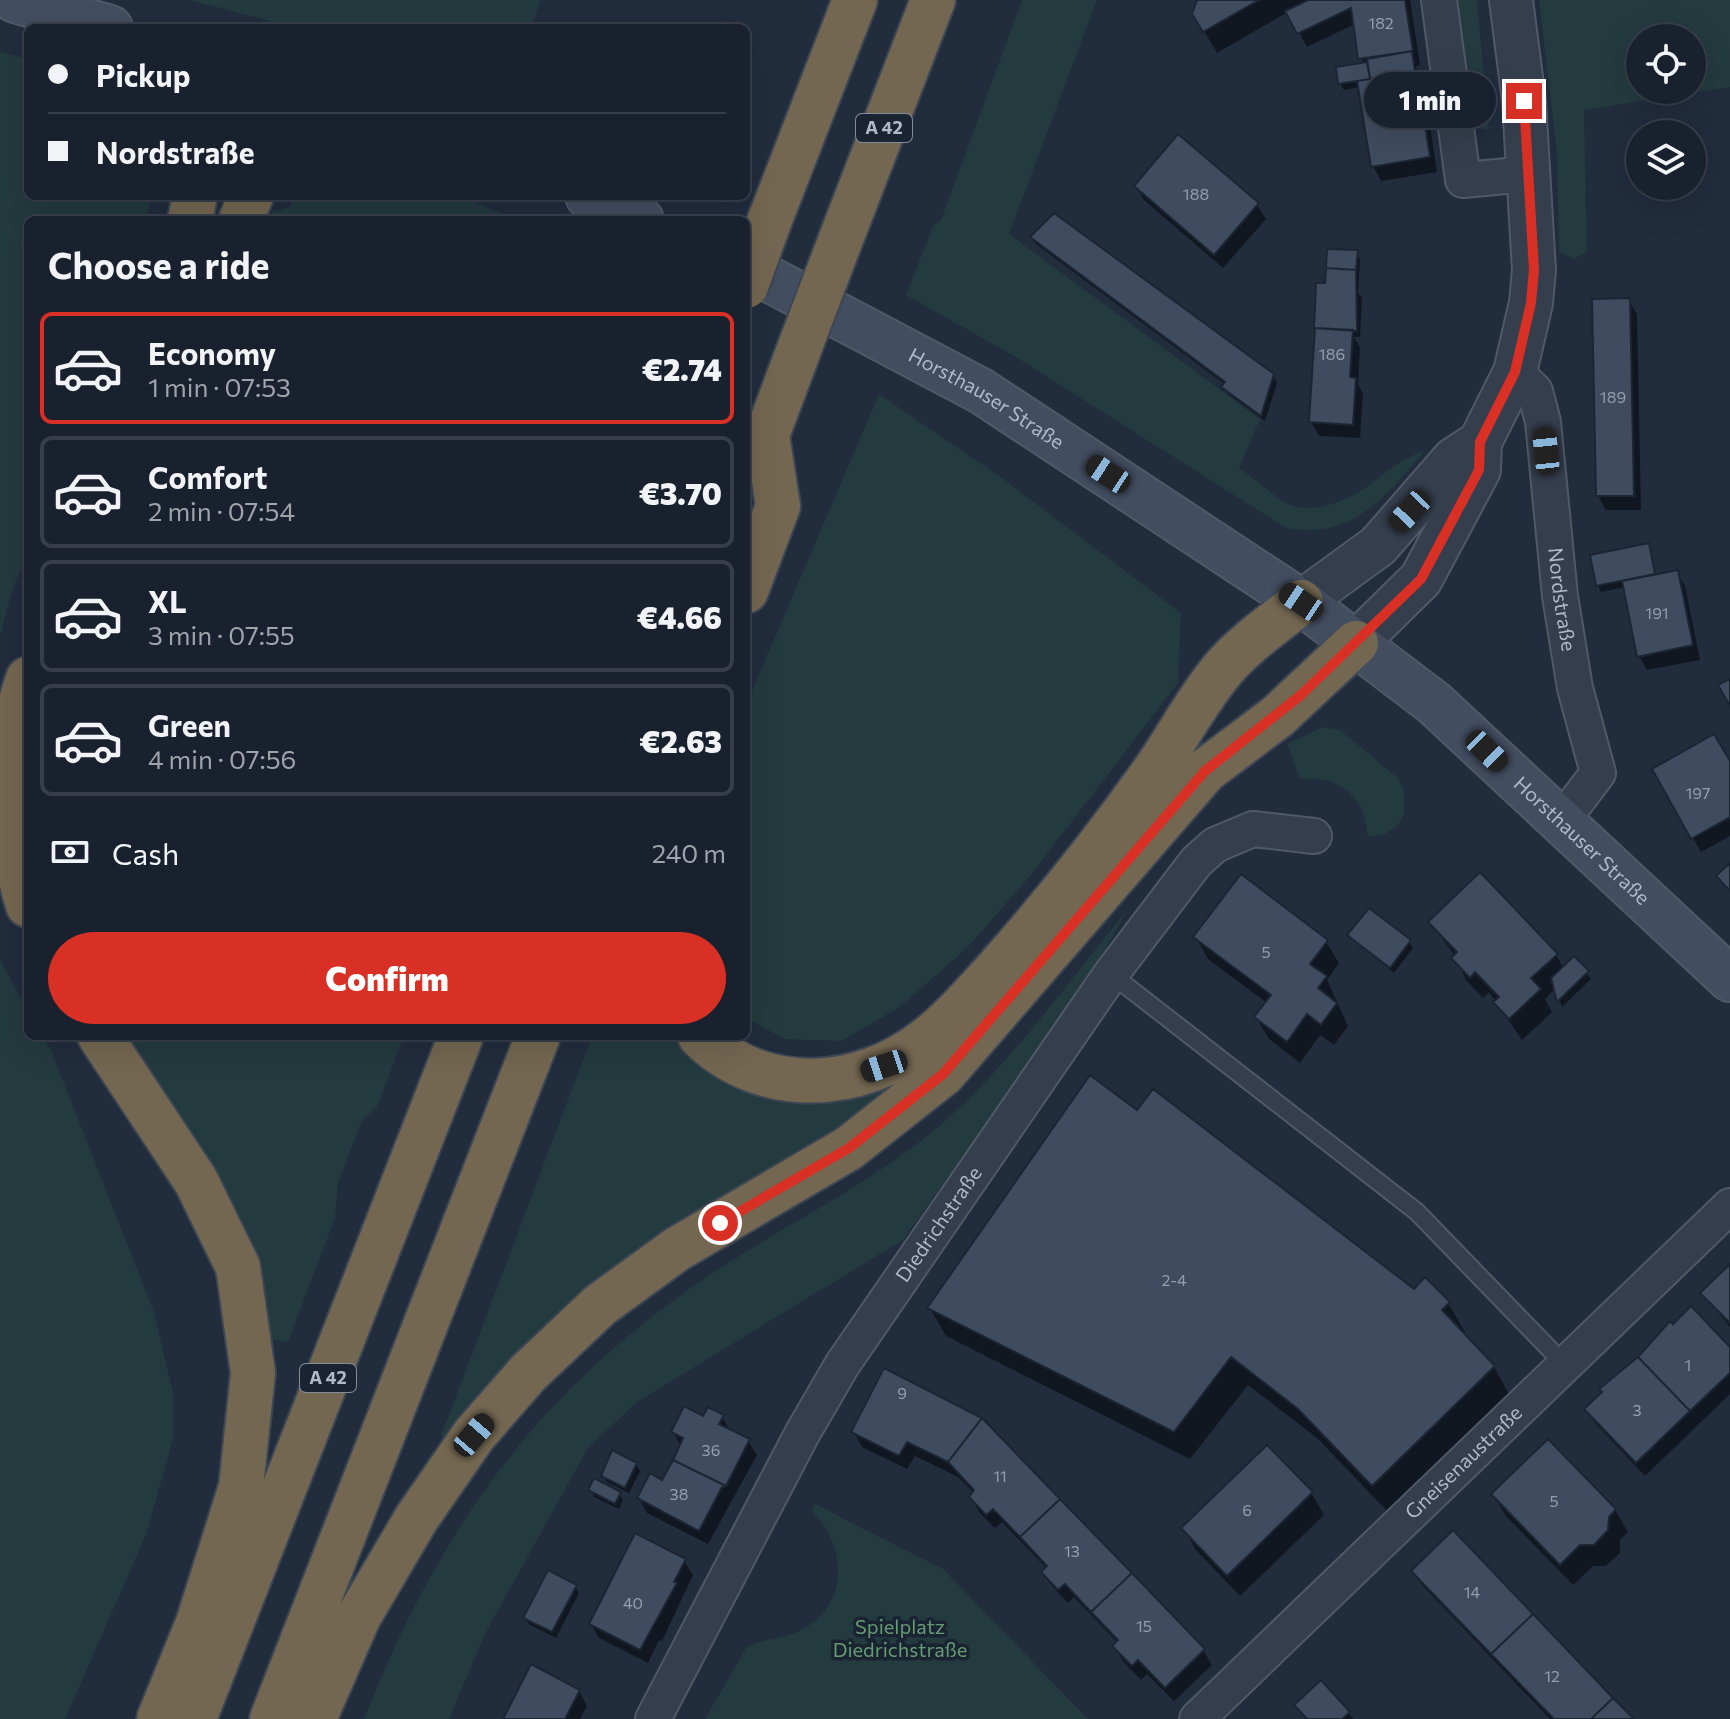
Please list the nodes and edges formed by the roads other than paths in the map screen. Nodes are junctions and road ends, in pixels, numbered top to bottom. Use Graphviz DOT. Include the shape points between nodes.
graph roads {
  1 [pos="15,0"];
  2 [pos="855,0"];
  3 [pos="933,0"];
  4 [pos="1439,0"];
  5 [pos="1511,0"];
  6 [pos="96,24"];
  7 [pos="1529,174"];
  8 [pos="597,200"];
  9 [pos="632,216"];
  10 [pos="750,269"];
  11 [pos="750,275"];
  12 [pos="1515,372"];
  13 [pos="767,435"];
  14 [pos="1480,442"];
  15 [pos="750,480"];
  16 [pos="750,580"];
  17 [pos="1301,602"];
  18 [pos="1356,643"];
  19 [pos="24,702"];
  20 [pos="1561,822"];
  21 [pos="1314,836"];
  22 [pos="24,892"];
  23 [pos="1111,974"];
  24 [pos="1730,979"];
  25 [pos="103,1040"];
  26 [pos="459,1040"];
  27 [pos="536,1040"];
  28 [pos="704,1040"];
  29 [pos="1730,1206"];
  30 [pos="1565,1365"];
  31 [pos="159,1719"];
  32 [pos="194,1719"];
  33 [pos="272,1719"];
  34 [pos="314,1719"];
  35 [pos="653,1719"];
  36 [pos="1197,1719"];
  1 -- 6 [label="main road"];
  2 -- 11 [label="highway, bridge"];
  3 -- 13 [label="highway, A 42, bridge"];
  4 -- 7 [label="street" via="1463,180"];
  5 -- 7 [label="street"];
  7 -- 12 [label="street" via="1534,270"];
  8 -- 9 [label="main road"];
  10 -- 17 [label="main road, Horsthauser Straße" via="981,391"];
  12 -- 14 [label="street"];
  12 -- 20 [label="street, Nordstraße" via="1535,391 1543,422 1560,596 1575,688 1598,773"];
  13 -- 15 [label="highway, A 42"];
  13 -- 16 [label="highway" via="778,506"];
  14 -- 17 [label="street" via="1454,459 1378,546"];
  14 -- 18 [label="street" via="1479,470 1421,579"];
  17 -- 18 [label="main road, Horsthauser Straße"];
  17 -- 28 [label="highway" via="1221,671 1154,772 1033,929 927,1040 884,1066 832,1082 787,1081 749,1069"];
  18 -- 20 [label="main road, Horsthauser Straße" via="1434,703"];
  18 -- 34 [label="highway" via="1278,716 1205,771 943,1074 849,1148 763,1196 600,1305 528,1373 474,1435 416,1519 359,1616"];
  19 -- 22 [label="highway" via="9,787"];
  20 -- 24 [label="main road, Horsthauser Straße"];
  21 -- 23 [label="street, Diedrichstraße" via="1253,829 1215,845 1196,862"];
  23 -- 30 [label="lane" via="1417,1212"];
  23 -- 35 [label="street, Diedrichstraße" via="842,1365"];
  25 -- 31 [label="highway" via="196,1181 238,1267 253,1373 241,1487 198,1623"];
  26 -- 32 [label="highway, A 42"];
  27 -- 33 [label="highway"];
  29 -- 30 [label="street, Gneisenaustraße"];
  30 -- 36 [label="street, Gneisenaustraße"];
}
